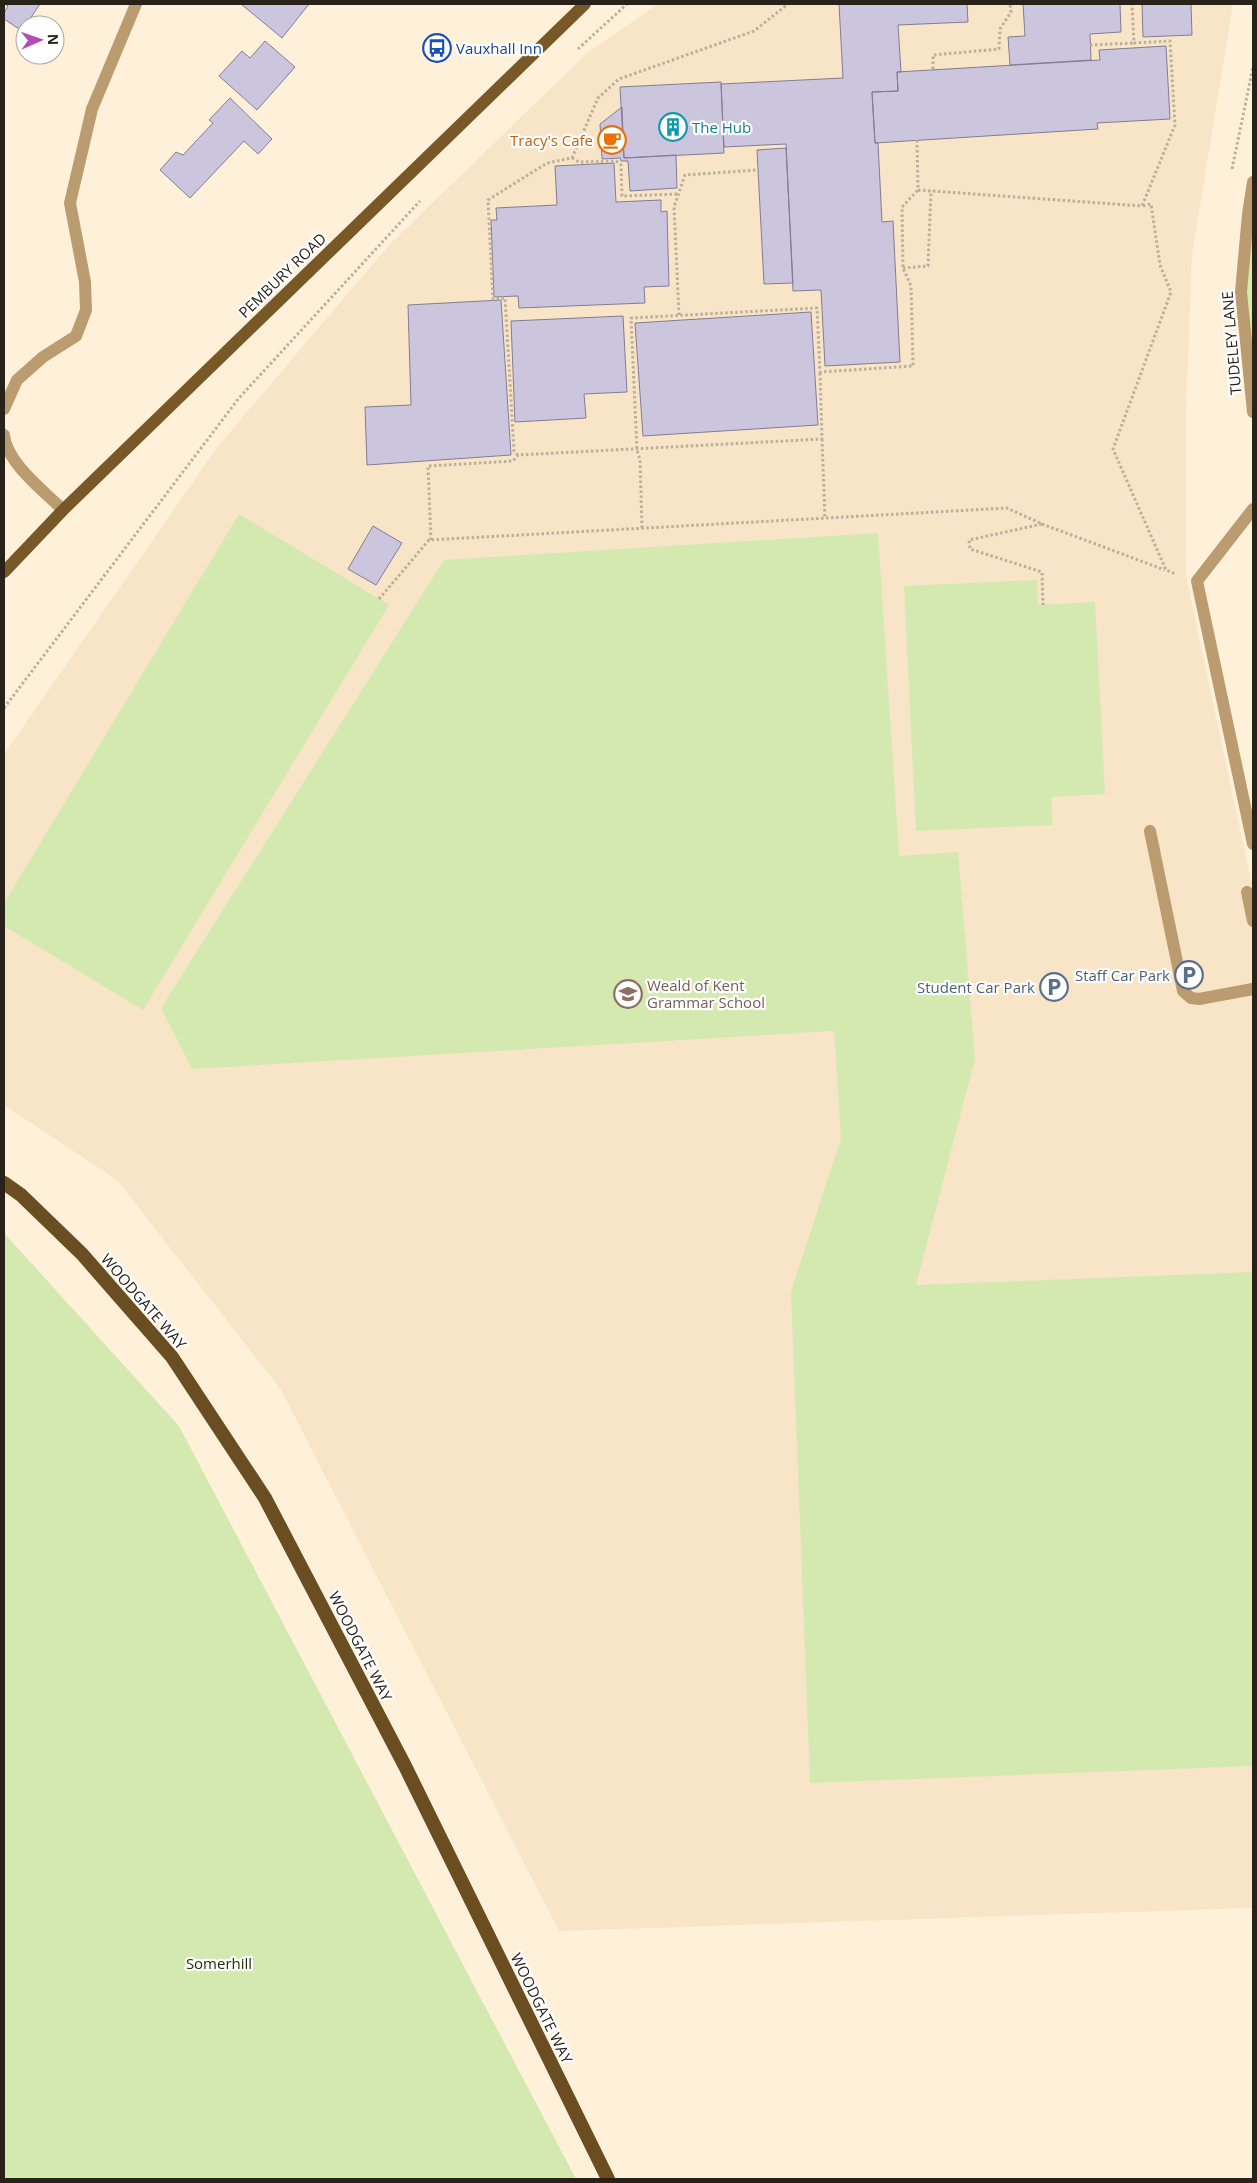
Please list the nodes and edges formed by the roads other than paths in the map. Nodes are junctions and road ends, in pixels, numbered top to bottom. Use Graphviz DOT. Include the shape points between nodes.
graph roads {
  1 [pos="136,4"];
  2 [pos="585,4"];
  3 [pos="1253,182"];
  4 [pos="4,409"];
  5 [pos="1253,412"];
  6 [pos="4,435"];
  7 [pos="1253,509"];
  8 [pos="63,510"];
  9 [pos="4,572"];
  10 [pos="1150,830"];
  11 [pos="1253,844"];
  12 [pos="1247,892"];
  13 [pos="1253,921"];
  14 [pos="1253,988"];
  15 [pos="4,1182"];
  16 [pos="608,2179"];
  1 -- 4 [label="street" via="92,108 70,203 85,282 86,310 76,336 43,357 17,380"];
  2 -- 8 [label="main road, PEMBURY ROAD"];
  3 -- 5 [label="street, TUDELEY LANE" via="1241,292"];
  6 -- 8 [label="street" via="4,444 22,470"];
  7 -- 11 [label="street" via="1197,581"];
  8 -- 9 [label="main road, PEMBURY ROAD"];
  10 -- 14 [label="street" via="1184,991 1191,998 1199,999"];
  12 -- 13 [label="street"];
  15 -- 16 [label="highway, WOODGATE WAY" via="82,1254 172,1357 265,1498 404,1766"];
}
